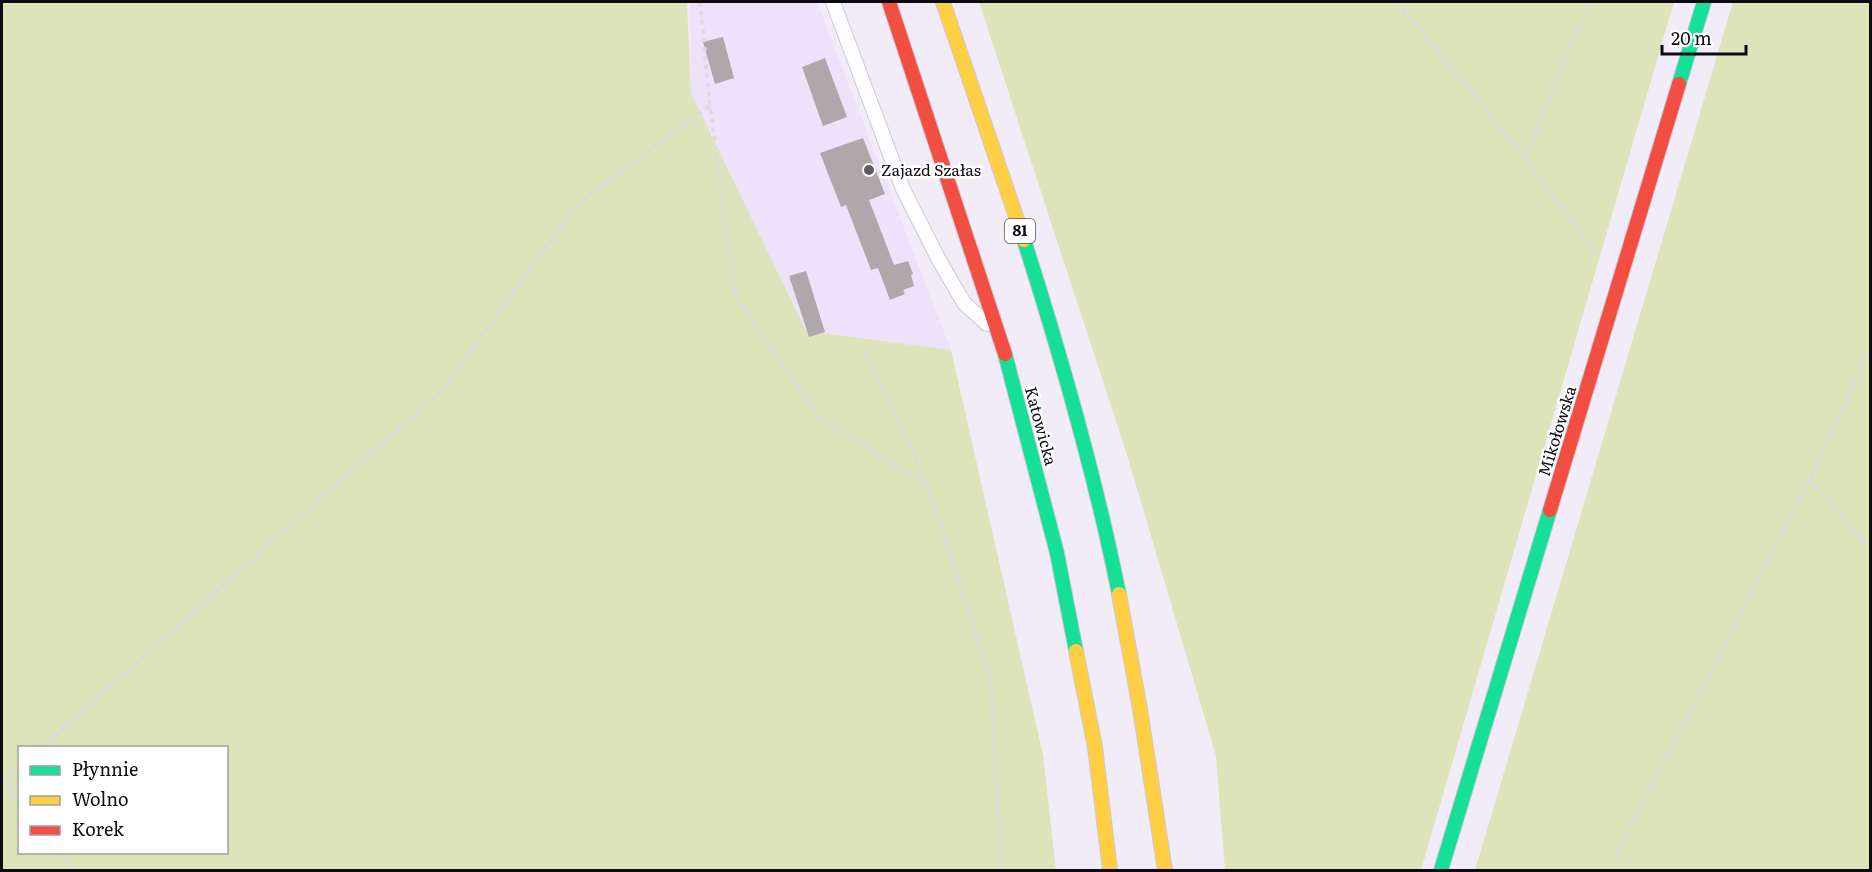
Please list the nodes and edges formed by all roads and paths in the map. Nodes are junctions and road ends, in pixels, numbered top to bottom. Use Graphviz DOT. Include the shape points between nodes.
graph roads {
  1 [pos="700,2"];
  2 [pos="834,2"];
  3 [pos="889,2"];
  4 [pos="943,2"];
  5 [pos="1397,2"];
  6 [pos="1589,2"];
  7 [pos="1704,2"];
  8 [pos="710,106"];
  9 [pos="1525,158"];
  10 [pos="1619,284"];
  11 [pos="1000,336"];
  12 [pos="1870,348"];
  13 [pos="866,352"];
  14 [pos="1810,479"];
  15 [pos="927,484"];
  16 [pos="1870,549"];
  17 [pos="42,746"];
  18 [pos="18,768"];
  19 [pos="2,780"];
  20 [pos="18,800"];
  21 [pos="62,854"];
  22 [pos="1000,869"];
  23 [pos="74,870"];
  24 [pos="1110,870"];
  25 [pos="1165,870"];
  26 [pos="1441,870"];
  27 [pos="1616,870"];
  1 -- 8 [label="path"];
  2 -- 11 [label="lane" via="903,189 964,303"];
  3 -- 11 [label="main road, Katowicka"];
  4 -- 25 [label="main road, 81" via="1060,356 1089,462 1121,601"];
  5 -- 9 [label="path"];
  6 -- 9 [label="path"];
  7 -- 10 [label="main road, Mikołowska"];
  8 -- 15 [label="path" via="735,296 820,419"];
  8 -- 17 [label="path" via="576,205 443,389"];
  9 -- 10 [label="path"];
  10 -- 26 [label="main road, Mikołowska"];
  11 -- 24 [label="main road, Katowicka" via="1057,554 1095,747"];
  12 -- 14 [label="path"];
  13 -- 15 [label="path"];
  14 -- 16 [label="path"];
  14 -- 27 [label="path" via="1618,850"];
  15 -- 22 [label="path" via="991,681"];
  18 -- 19 [label="path"];
  19 -- 20 [label="path"];
  21 -- 23 [label="path"];
}
